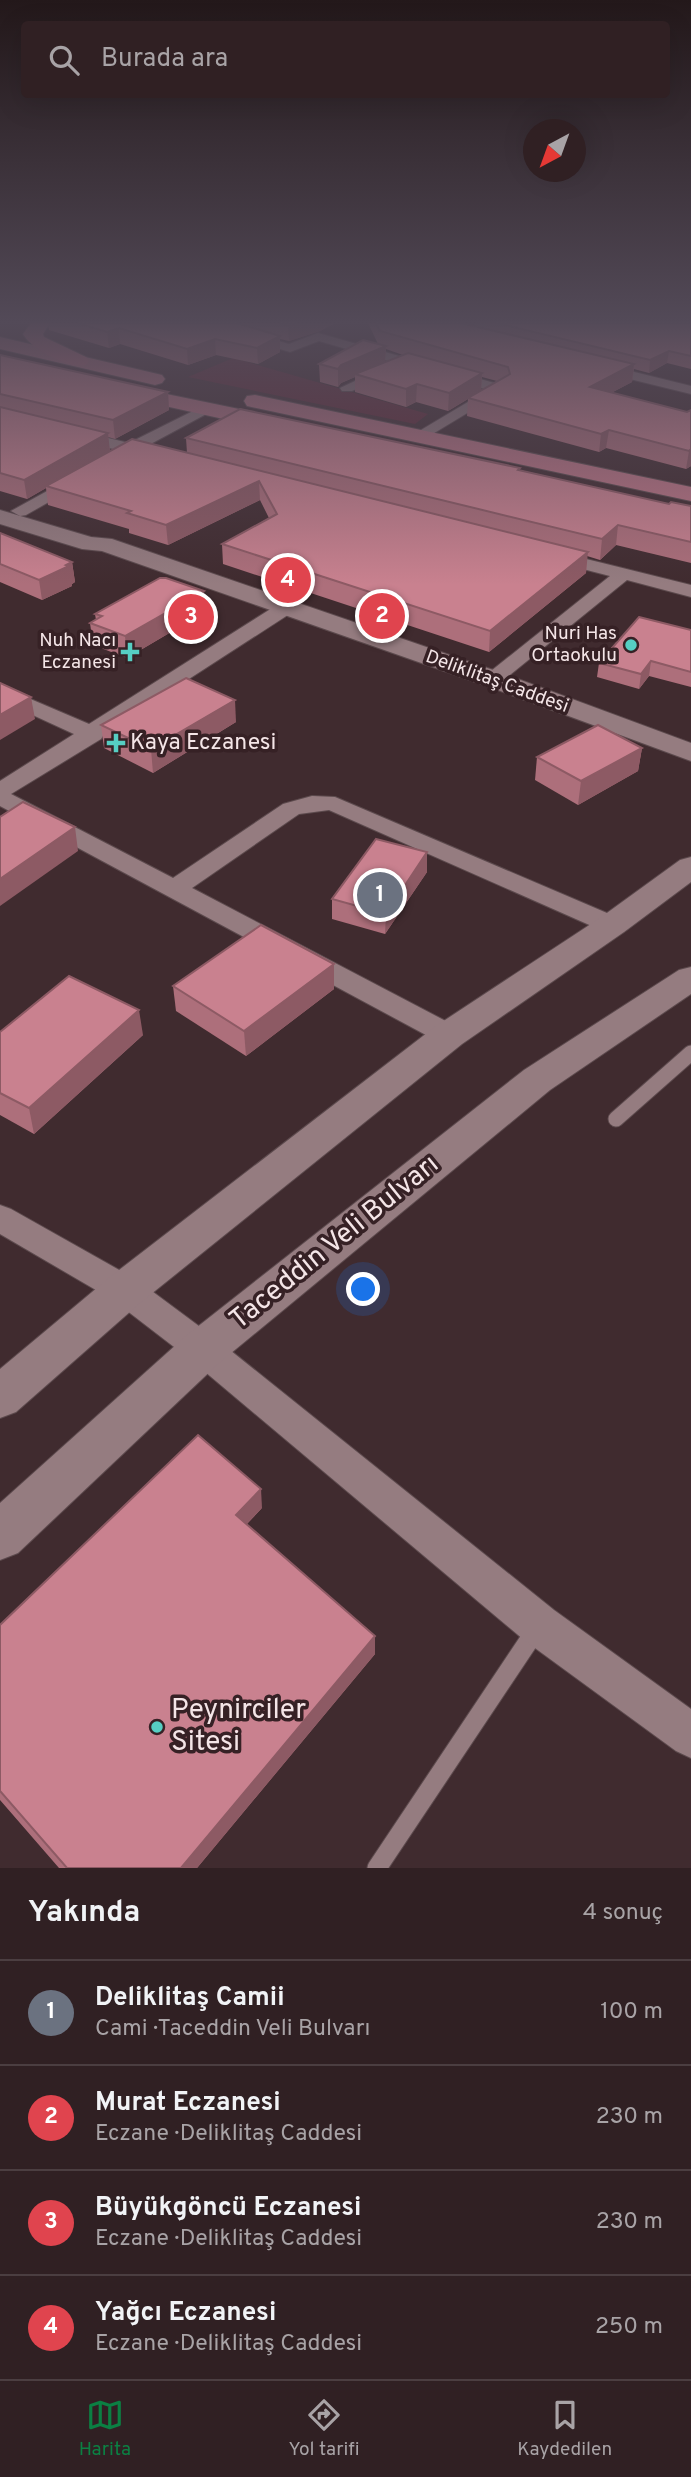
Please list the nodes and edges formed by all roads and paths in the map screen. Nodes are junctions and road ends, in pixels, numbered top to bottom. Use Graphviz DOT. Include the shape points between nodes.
graph roads {
  1 [pos="203,410"];
  2 [pos="210,410"];
  3 [pos="303,410"];
  4 [pos="464,410"];
  5 [pos="53,430"];
  6 [pos="421,436"];
  7 [pos="132,448"];
  8 [pos="172,458"];
  9 [pos="109,461"];
  10 [pos="87,473"];
  11 [pos="691,494"];
  12 [pos="7,511"];
  13 [pos="691,515"];
  14 [pos="531,550"];
  15 [pos="624,574"];
  16 [pos="691,591"];
  17 [pos="287,607"];
  18 [pos="493,679"];
  19 [pos="0,692"];
  20 [pos="93,734"];
  21 [pos="691,753"];
  22 [pos="0,791"];
  23 [pos="0,797"];
  24 [pos="691,867"];
  25 [pos="174,889"];
  26 [pos="612,925"];
  27 [pos="691,978"];
  28 [pos="449,1035"];
  29 [pos="691,1053"];
  30 [pos="616,1119"];
  31 [pos="0,1218"];
  32 [pos="125,1290"];
  33 [pos="203,1349"];
  34 [pos="0,1397"];
  35 [pos="0,1536"];
  36 [pos="539,1625"];
  37 [pos="691,1736"];
  38 [pos="377,1868"];
  1 -- 7 [label="street"];
  2 -- 13 [label="main road"];
  3 -- 6 [label="main road"];
  4 -- 6 [label="street"];
  5 -- 7 [label="street"];
  6 -- 11 [label="main road"];
  7 -- 8 [label="street"];
  7 -- 9 [label="street"];
  10 -- 12 [label="street"];
  12 -- 17 [label="street, Deliklitaş Caddesi" via="90,544 104,544"];
  14 -- 15 [label="street"];
  15 -- 16 [label="street"];
  15 -- 18 [label="street"];
  17 -- 18 [label="street, Deliklitaş Caddesi"];
  17 -- 20 [label="street"];
  18 -- 21 [label="street, Deliklitaş Caddesi"];
  19 -- 20 [label="street"];
  20 -- 22 [label="street"];
  23 -- 25 [label="street"];
  24 -- 26 [label="street"];
  25 -- 26 [label="street" via="291,809 325,803"];
  25 -- 28 [label="street"];
  26 -- 28 [label="street"];
  27 -- 33 [label="street, Taceddin Veli Bulvarı" via="537,1080"];
  28 -- 32 [label="street"];
  29 -- 30 [label="lane"];
  31 -- 32 [label="street"];
  32 -- 33 [label="street"];
  32 -- 34 [label="street"];
  33 -- 35 [label="street, Taceddin Veli Bulvarı"];
  33 -- 36 [label="street"];
  36 -- 37 [label="street"];
  36 -- 38 [label="lane"];
}
